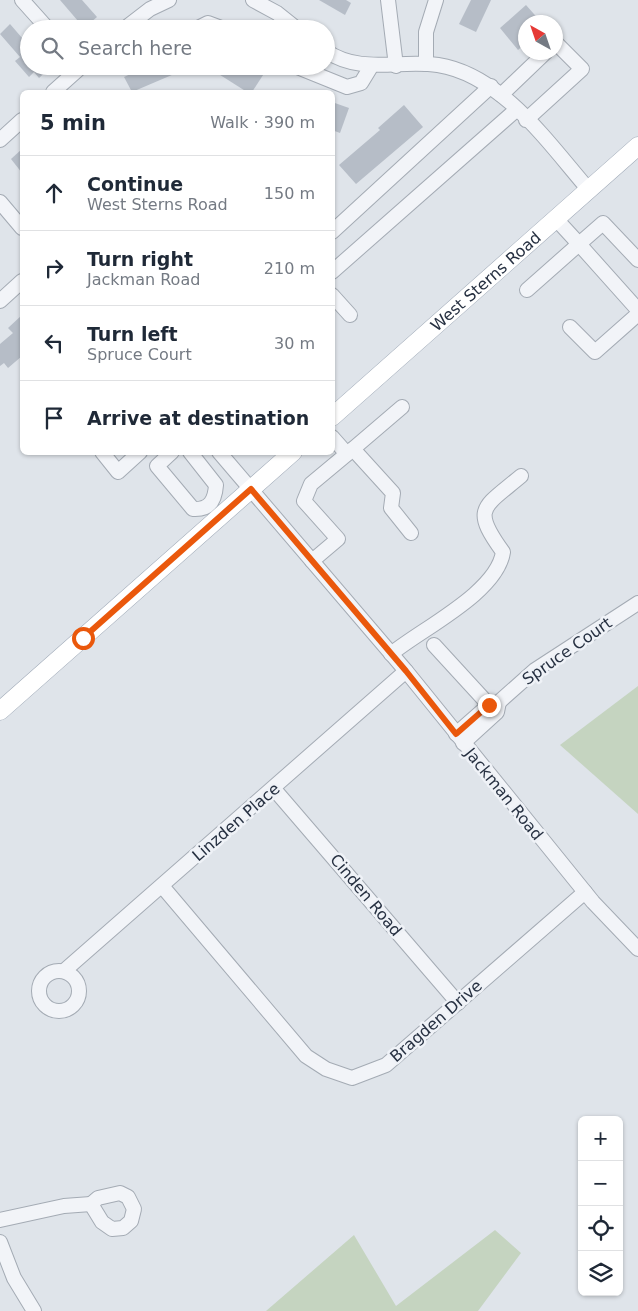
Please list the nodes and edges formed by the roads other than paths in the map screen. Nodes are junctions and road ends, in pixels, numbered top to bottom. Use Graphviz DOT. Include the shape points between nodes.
graph roads {
  1 [pos="22,0"];
  2 [pos="169,0"];
  3 [pos="253,0"];
  4 [pos="388,0"];
  5 [pos="436,0"];
  6 [pos="40,20"];
  7 [pos="135,20"];
  8 [pos="286,20"];
  9 [pos="563,50"];
  10 [pos="335,56"];
  11 [pos="536,60"];
  12 [pos="426,64"];
  13 [pos="372,65"];
  14 [pos="396,66"];
  15 [pos="72,75"];
  16 [pos="317,75"];
  17 [pos="55,90"];
  18 [pos="496,91"];
  19 [pos="516,110"];
  20 [pos="526,120"];
  21 [pos="20,122"];
  22 [pos="0,140"];
  23 [pos="638,146"];
  24 [pos="589,190"];
  25 [pos="0,202"];
  26 [pos="556,218"];
  27 [pos="20,226"];
  28 [pos="335,229"];
  29 [pos="579,244"];
  30 [pos="638,260"];
  31 [pos="335,269"];
  32 [pos="20,283"];
  33 [pos="527,290"];
  34 [pos="335,298"];
  35 [pos="0,301"];
  36 [pos="638,312"];
  37 [pos="350,315"];
  38 [pos="570,327"];
  39 [pos="402,406"];
  40 [pos="335,410"];
  41 [pos="335,440"];
  42 [pos="350,452"];
  43 [pos="104,455"];
  44 [pos="137,455"];
  45 [pos="169,455"];
  46 [pos="192,455"];
  47 [pos="226,455"];
  48 [pos="290,455"];
  49 [pos="521,476"];
  50 [pos="251,489"];
  51 [pos="412,534"];
  52 [pos="312,561"];
  53 [pos="638,603"];
  54 [pos="434,645"];
  55 [pos="391,654"];
  56 [pos="406,671"];
  57 [pos="494,704"];
  58 [pos="0,712"];
  59 [pos="459,739"];
  60 [pos="274,789"];
  61 [pos="162,886"];
  62 [pos="585,892"];
  63 [pos="638,949"];
  64 [pos="64,971"];
  65 [pos="458,1003"];
  66 [pos="91,1204"];
  67 [pos="0,1220"];
  68 [pos="0,1242"];
  69 [pos="34,1311"];
  1 -- 6 [label="street"];
  2 -- 7 [label="street" via="150,8"];
  3 -- 8 [label="street"];
  4 -- 14 [label="street"];
  5 -- 12 [label="street" via="426,32"];
  9 -- 20 [label="street" via="582,69"];
  10 -- 13 [label="street" via="343,61"];
  11 -- 18 [label="street"];
  12 -- 14 [label="street"];
  12 -- 18 [label="street" via="461,71"];
  13 -- 14 [label="street"];
  13 -- 16 [label="street" via="361,83 347,87"];
  15 -- 17 [label="street"];
  18 -- 19 [label="street"];
  18 -- 28 [label="street"];
  19 -- 20 [label="street"];
  19 -- 31 [label="street"];
  20 -- 24 [label="street"];
  21 -- 22 [label="street"];
  23 -- 24 [label="main road, West Sterns Road"];
  24 -- 26 [label="main road, West Sterns Road"];
  25 -- 27 [label="street"];
  26 -- 29 [label="street"];
  26 -- 40 [label="main road, West Sterns Road"];
  29 -- 30 [label="street" via="604,224"];
  29 -- 33 [label="street"];
  29 -- 36 [label="street"];
  32 -- 35 [label="street"];
  34 -- 37 [label="street"];
  36 -- 38 [label="street" via="594,352"];
  39 -- 42 [label="street"];
  41 -- 42 [label="street"];
  42 -- 51 [label="street" via="393,492 391,508"];
  42 -- 52 [label="street" via="310,484 304,501 338,539"];
  43 -- 44 [label="street" via="118,472"];
  45 -- 46 [label="street" via="157,466 194,509 202,510 215,497 216,485"];
  47 -- 50 [label="street, Jackman Road"];
  48 -- 50 [label="main road"];
  49 -- 55 [label="street" via="484,511 483,521 503,552 502,563 485,584 451,612"];
  50 -- 52 [label="street, Jackman Road"];
  50 -- 58 [label="main road"];
  52 -- 55 [label="street, Jackman Road"];
  53 -- 57 [label="street, Spruce Court" via="535,670"];
  54 -- 57 [label="street"];
  55 -- 56 [label="street, Jackman Road"];
  56 -- 59 [label="street, Jackman Road"];
  56 -- 60 [label="street, Linzden Place"];
  57 -- 59 [label="street, Spruce Court" via="497,712"];
  59 -- 62 [label="street, Jackman Road"];
  60 -- 61 [label="street, Linzden Place"];
  60 -- 65 [label="street, Cinden Road"];
  61 -- 64 [label="street, Linzden Place"];
  61 -- 65 [label="street, Bragden Drive" via="306,1056 326,1069 352,1078 386,1065"];
  62 -- 63 [label="street, Jackman Road"];
  62 -- 65 [label="street, Bragden Drive"];
  66 -- 67 [label="street" via="64,1206"];
  68 -- 69 [label="street" via="14,1278"];
}
